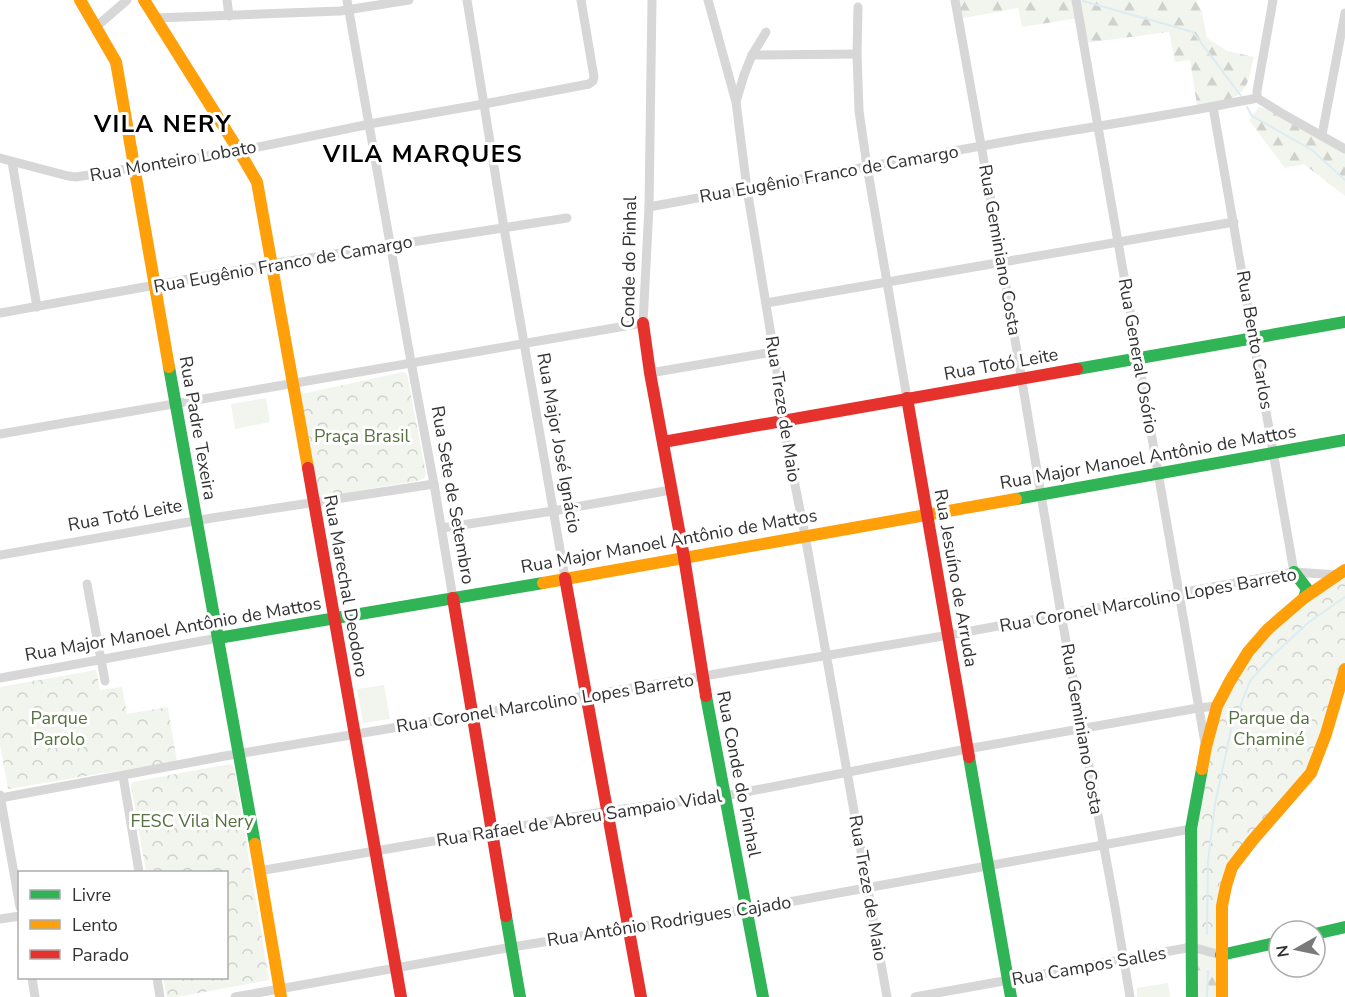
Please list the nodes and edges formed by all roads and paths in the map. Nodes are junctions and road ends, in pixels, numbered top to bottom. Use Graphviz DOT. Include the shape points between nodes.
graph roads {
  1 [pos="80,0"];
  2 [pos="128,0"];
  3 [pos="144,0"];
  4 [pos="226,0"];
  5 [pos="347,0"];
  6 [pos="409,0"];
  7 [pos="467,0"];
  8 [pos="581,0"];
  9 [pos="652,0"];
  10 [pos="708,0"];
  11 [pos="955,0"];
  12 [pos="1076,0"];
  13 [pos="1273,0"];
  14 [pos="858,6"];
  15 [pos="349,10"];
  16 [pos="1345,13"];
  17 [pos="229,16"];
  18 [pos="156,18"];
  19 [pos="96,27"];
  20 [pos="766,32"];
  21 [pos="857,54"];
  22 [pos="752,55"];
  23 [pos="1257,98"];
  24 [pos="736,102"];
  25 [pos="484,104"];
  26 [pos="1214,107"];
  27 [pos="368,124"];
  28 [pos="1099,126"];
  29 [pos="1322,135"];
  30 [pos="981,146"];
  31 [pos="1345,149"];
  32 [pos="239,151"];
  33 [pos="0,158"];
  34 [pos="12,162"];
  35 [pos="867,166"];
  36 [pos="134,167"];
  37 [pos="747,189"];
  38 [pos="649,207"];
  39 [pos="567,218"];
  40 [pos="1234,222"];
  41 [pos="504,228"];
  42 [pos="1119,242"];
  43 [pos="391,246"];
  44 [pos="1002,262"];
  45 [pos="272,264"];
  46 [pos="887,282"];
  47 [pos="154,286"];
  48 [pos="766,303"];
  49 [pos="37,307"];
  50 [pos="0,313"];
  51 [pos="1345,322"];
  52 [pos="643,323"];
  53 [pos="1254,339"];
  54 [pos="524,343"];
  55 [pos="773,351"];
  56 [pos="1139,358"];
  57 [pos="411,362"];
  58 [pos="650,373"];
  59 [pos="1023,378"];
  60 [pos="293,383"];
  61 [pos="907,398"];
  62 [pos="176,404"];
  63 [pos="785,420"];
  64 [pos="0,434"];
  65 [pos="1345,440"];
  66 [pos="663,442"];
  67 [pos="1274,453"];
  68 [pos="1158,474"];
  69 [pos="434,484"];
  70 [pos="671,490"];
  71 [pos="1042,495"];
  72 [pos="314,502"];
  73 [pos="553,511"];
  74 [pos="927,515"];
  75 [pos="196,520"];
  76 [pos="442,528"];
  77 [pos="805,535"];
  78 [pos="0,555"];
  79 [pos="684,557"];
  80 [pos="1294,572"];
  81 [pos="1343,574"];
  82 [pos="565,579"];
  83 [pos="87,584"];
  84 [pos="1178,593"];
  85 [pos="453,598"];
  86 [pos="1304,598"];
  87 [pos="1061,614"];
  88 [pos="334,618"];
  89 [pos="949,635"];
  90 [pos="218,638"];
  91 [pos="826,656"];
  92 [pos="100,660"];
  93 [pos="1345,669"];
  94 [pos="702,677"];
  95 [pos="0,678"];
  96 [pos="105,681"];
  97 [pos="587,696"];
  98 [pos="1217,706"];
  99 [pos="1198,708"];
  100 [pos="472,715"];
  101 [pos="1082,729"];
  102 [pos="354,735"];
  103 [pos="1206,747"];
  104 [pos="967,749"];
  105 [pos="239,754"];
  106 [pos="848,772"];
  107 [pos="123,776"];
  108 [pos="725,796"];
  109 [pos="0,797"];
  110 [pos="608,812"];
  111 [pos="1191,829"];
  112 [pos="492,831"];
  113 [pos="1103,844"];
  114 [pos="375,852"];
  115 [pos="988,866"];
  116 [pos="139,871"];
  117 [pos="259,871"];
  118 [pos="868,887"];
  119 [pos="18,896"];
  120 [pos="746,909"];
  121 [pos="18,916"];
  122 [pos="0,919"];
  123 [pos="630,928"];
  124 [pos="1344,928"];
  125 [pos="1327,932"];
  126 [pos="1267,945"];
  127 [pos="512,947"];
  128 [pos="1192,947"];
  129 [pos="1221,955"];
  130 [pos="1124,959"];
  131 [pos="395,968"];
  132 [pos="32,979"];
  133 [pos="157,979"];
  134 [pos="1008,981"];
  135 [pos="280,993"];
  136 [pos="35,997"];
  137 [pos="160,997"];
  138 [pos="235,997"];
  139 [pos="401,997"];
  140 [pos="520,997"];
  141 [pos="641,997"];
  142 [pos="763,997"];
  143 [pos="887,997"];
  144 [pos="915,997"];
  145 [pos="1011,997"];
  146 [pos="1130,997"];
  147 [pos="1192,997"];
  148 [pos="1222,997"];
  1 -- 19 [label="street, Rua Padre Texeira"];
  2 -- 19 [label="street"];
  3 -- 18 [label="street, Rua Marechal Deodoro"];
  4 -- 17 [label="street"];
  5 -- 15 [label="street, Rua Sete de Setembro"];
  6 -- 15 [label="street"];
  7 -- 25 [label="street, Rua Major José Ignácio"];
  8 -- 25 [label="street, Rua Monteiro Lobato" via="593,81"];
  9 -- 38 [label="street, Conde do Pinhal"];
  10 -- 24 [label="street, Rua Treze de Maio"];
  11 -- 30 [label="street, Rua Geminiano Costa"];
  12 -- 28 [label="street, Rua General Osório"];
  13 -- 23 [label="street"];
  14 -- 21 [label="street, Rua Jesuíno de Arruda"];
  15 -- 17 [label="street"];
  15 -- 27 [label="street, Rua Sete de Setembro"];
  16 -- 29 [label="street"];
  17 -- 18 [label="street"];
  18 -- 32 [label="street, Rua Marechal Deodoro"];
  19 -- 36 [label="street, Rua Padre Texeira" via="116,62"];
  20 -- 22 [label="street"];
  21 -- 22 [label="street"];
  21 -- 35 [label="street, Rua Jesuíno de Arruda" via="859,111"];
  22 -- 24 [label="street"];
  23 -- 26 [label="street, Rua Eugênio Franco de Camargo"];
  23 -- 29 [label="street"];
  24 -- 37 [label="street, Rua Treze de Maio"];
  25 -- 27 [label="street, Rua Monteiro Lobato"];
  25 -- 41 [label="street, Rua Major José Ignácio"];
  26 -- 28 [label="street, Rua Eugênio Franco de Camargo"];
  26 -- 40 [label="street, Rua Bento Carlos"];
  27 -- 32 [label="street, Rua Monteiro Lobato"];
  27 -- 43 [label="street, Rua Sete de Setembro"];
  28 -- 30 [label="street, Rua Eugênio Franco de Camargo"];
  28 -- 42 [label="street, Rua General Osório"];
  29 -- 31 [label="street"];
  30 -- 35 [label="street, Rua Eugênio Franco de Camargo"];
  30 -- 44 [label="street, Rua Geminiano Costa"];
  32 -- 36 [label="street, Rua Monteiro Lobato"];
  32 -- 45 [label="street, Rua Marechal Deodoro" via="257,182"];
  33 -- 34 [label="street, Rua Monteiro Lobato"];
  34 -- 36 [label="street, Rua Monteiro Lobato" via="76,177"];
  34 -- 49 [label="street"];
  35 -- 37 [label="street, Rua Eugênio Franco de Camargo"];
  35 -- 46 [label="street, Rua Jesuíno de Arruda"];
  36 -- 47 [label="street, Rua Padre Texeira"];
  37 -- 38 [label="street, Rua Eugênio Franco de Camargo"];
  37 -- 48 [label="street, Rua Treze de Maio"];
  38 -- 52 [label="street, Conde do Pinhal"];
  39 -- 41 [label="street, Rua Eugênio Franco de Camargo"];
  40 -- 42 [label="street"];
  40 -- 53 [label="street, Rua Bento Carlos"];
  41 -- 43 [label="street, Rua Eugênio Franco de Camargo"];
  41 -- 54 [label="street, Rua Major José Ignácio"];
  42 -- 44 [label="street"];
  42 -- 56 [label="street, Rua General Osório"];
  43 -- 45 [label="street, Rua Eugênio Franco de Camargo"];
  43 -- 57 [label="street, Rua Sete de Setembro"];
  44 -- 46 [label="street"];
  44 -- 59 [label="street, Rua Geminiano Costa"];
  45 -- 47 [label="street, Rua Eugênio Franco de Camargo"];
  45 -- 60 [label="street, Rua Marechal Deodoro"];
  46 -- 48 [label="street"];
  46 -- 61 [label="street, Rua Jesuíno de Arruda"];
  47 -- 49 [label="street, Rua Eugênio Franco de Camargo"];
  47 -- 62 [label="street, Rua Padre Texeira"];
  48 -- 55 [label="street, Rua Treze de Maio"];
  49 -- 50 [label="street, Rua Eugênio Franco de Camargo"];
  51 -- 53 [label="street, Rua Totó Leite"];
  52 -- 54 [label="street"];
  52 -- 58 [label="street, Conde do Pinhal"];
  53 -- 56 [label="street, Rua Totó Leite"];
  53 -- 67 [label="street, Rua Bento Carlos"];
  54 -- 57 [label="street"];
  54 -- 73 [label="street, Rua Major José Ignácio"];
  55 -- 58 [label="street"];
  55 -- 63 [label="street, Rua Treze de Maio"];
  56 -- 59 [label="street, Rua Totó Leite"];
  56 -- 68 [label="street, Rua General Osório"];
  57 -- 60 [label="street"];
  57 -- 69 [label="street, Rua Sete de Setembro"];
  58 -- 66 [label="street, Conde do Pinhal"];
  59 -- 61 [label="street, Rua Totó Leite"];
  59 -- 71 [label="street, Rua Geminiano Costa"];
  60 -- 62 [label="street"];
  60 -- 72 [label="street, Rua Marechal Deodoro"];
  61 -- 63 [label="street, Rua Totó Leite"];
  61 -- 74 [label="street, Rua Jesuíno de Arruda"];
  62 -- 64 [label="street"];
  62 -- 75 [label="street, Rua Padre Texeira"];
  63 -- 66 [label="street, Rua Totó Leite"];
  63 -- 77 [label="street, Rua Treze de Maio" via="783,430"];
  65 -- 67 [label="street, Rua Major Manoel Antônio de Mattos"];
  66 -- 70 [label="street, Conde do Pinhal"];
  67 -- 68 [label="street, Rua Major Manoel Antônio de Mattos"];
  67 -- 80 [label="street, Rua Bento Carlos"];
  68 -- 71 [label="street, Rua Major Manoel Antônio de Mattos"];
  68 -- 84 [label="street, Rua General Osório"];
  69 -- 72 [label="street, Rua Totó Leite"];
  69 -- 76 [label="street, Rua Sete de Setembro"];
  70 -- 73 [label="street"];
  70 -- 79 [label="street, Conde do Pinhal"];
  71 -- 74 [label="street, Rua Major Manoel Antônio de Mattos"];
  71 -- 87 [label="street, Rua Geminiano Costa"];
  72 -- 75 [label="street, Rua Totó Leite"];
  72 -- 88 [label="street, Rua Marechal Deodoro"];
  73 -- 76 [label="street"];
  73 -- 82 [label="street, Rua Major José Ignácio"];
  74 -- 77 [label="street, Rua Major Manoel Antônio de Mattos"];
  74 -- 89 [label="street, Rua Jesuíno de Arruda"];
  75 -- 78 [label="street, Rua Totó Leite"];
  75 -- 90 [label="street, Rua Padre Texeira"];
  76 -- 85 [label="street, Rua Sete de Setembro"];
  77 -- 79 [label="street, Rua Major Manoel Antônio de Mattos"];
  77 -- 91 [label="street, Rua Treze de Maio"];
  79 -- 82 [label="street, Rua Major Manoel Antônio de Mattos"];
  79 -- 94 [label="street, Rua Conde do Pinhal"];
  80 -- 81 [label="street, Rua Coronel Marcolino Lopes Barreto"];
  80 -- 84 [label="street, Rua Coronel Marcolino Lopes Barreto"];
  80 -- 86 [label="street" via="1307,589"];
  81 -- 86 [label="street"];
  82 -- 85 [label="street, Rua Major Manoel Antônio de Mattos"];
  82 -- 97 [label="street, Rua Major José Ignácio"];
  83 -- 92 [label="street"];
  84 -- 87 [label="street, Rua Coronel Marcolino Lopes Barreto"];
  84 -- 99 [label="street, Rua General Osório"];
  85 -- 88 [label="street, Rua Major Manoel Antônio de Mattos"];
  85 -- 100 [label="street, Rua Sete de Setembro"];
  86 -- 98 [label="street" via="1248,652"];
  87 -- 89 [label="street, Rua Coronel Marcolino Lopes Barreto"];
  87 -- 101 [label="street, Rua Geminiano Costa"];
  88 -- 90 [label="street, Rua Major Manoel Antônio de Mattos"];
  88 -- 102 [label="street, Rua Marechal Deodoro"];
  89 -- 91 [label="street, Rua Coronel Marcolino Lopes Barreto"];
  89 -- 104 [label="street, Rua Jesuíno de Arruda"];
  90 -- 92 [label="street, Rua Major Manoel Antônio de Mattos"];
  90 -- 105 [label="street, Rua Padre Texeira"];
  91 -- 94 [label="street, Rua Coronel Marcolino Lopes Barreto"];
  91 -- 106 [label="street, Rua Treze de Maio"];
  92 -- 95 [label="street, Rua Major Manoel Antônio de Mattos"];
  92 -- 96 [label="street"];
  93 -- 129 [label="street" via="1311,772 1232,867 1222,906"];
  94 -- 97 [label="street, Rua Coronel Marcolino Lopes Barreto"];
  94 -- 108 [label="street, Rua Conde do Pinhal"];
  97 -- 100 [label="street, Rua Coronel Marcolino Lopes Barreto"];
  97 -- 110 [label="street, Rua Major José Ignácio"];
  98 -- 99 [label="street, Rua Rafael de Abreu Sampaio Vidal"];
  98 -- 103 [label="street"];
  99 -- 101 [label="street, Rua Rafael de Abreu Sampaio Vidal"];
  99 -- 103 [label="street, Rua General Osório"];
  100 -- 102 [label="street, Rua Coronel Marcolino Lopes Barreto"];
  100 -- 112 [label="street, Rua Sete de Setembro"];
  101 -- 104 [label="street, Rua Rafael de Abreu Sampaio Vidal"];
  101 -- 113 [label="street, Rua Geminiano Costa"];
  102 -- 105 [label="street, Rua Coronel Marcolino Lopes Barreto"];
  102 -- 114 [label="street, Rua Marechal Deodoro"];
  103 -- 111 [label="street"];
  104 -- 106 [label="street, Rua Rafael de Abreu Sampaio Vidal"];
  104 -- 115 [label="street, Rua Jesuíno de Arruda"];
  105 -- 107 [label="street, Rua Coronel Marcolino Lopes Barreto"];
  105 -- 117 [label="street, Rua Padre Texeira"];
  106 -- 108 [label="street, Rua Rafael de Abreu Sampaio Vidal"];
  106 -- 118 [label="street, Rua Treze de Maio"];
  107 -- 109 [label="street, Rua Coronel Marcolino Lopes Barreto"];
  107 -- 116 [label="street"];
  108 -- 110 [label="street, Rua Rafael de Abreu Sampaio Vidal"];
  108 -- 120 [label="street, Rua Conde do Pinhal"];
  109 -- 119 [label="street"];
  110 -- 112 [label="street, Rua Rafael de Abreu Sampaio Vidal"];
  110 -- 123 [label="street, Rua Major José Ignácio"];
  111 -- 113 [label="street, Rua Antônio Rodrigues Cajado"];
  111 -- 128 [label="street"];
  112 -- 114 [label="street, Rua Rafael de Abreu Sampaio Vidal"];
  112 -- 127 [label="street, Rua Sete de Setembro"];
  113 -- 115 [label="street, Rua Antônio Rodrigues Cajado"];
  113 -- 130 [label="street, Rua Geminiano Costa"];
  114 -- 117 [label="street, Rua Rafael de Abreu Sampaio Vidal"];
  114 -- 131 [label="street, Rua Marechal Deodoro"];
  115 -- 118 [label="street, Rua Antônio Rodrigues Cajado"];
  115 -- 134 [label="street, Rua Jesuíno de Arruda"];
  117 -- 135 [label="street, Rua Padre Texeira"];
  118 -- 120 [label="street, Rua Antônio Rodrigues Cajado"];
  118 -- 143 [label="street, Rua Treze de Maio"];
  120 -- 123 [label="street, Rua Antônio Rodrigues Cajado"];
  120 -- 142 [label="street, Rua Conde do Pinhal"];
  121 -- 122 [label="street"];
  123 -- 127 [label="street, Rua Antônio Rodrigues Cajado"];
  123 -- 141 [label="street, Rua Major José Ignácio"];
  124 -- 125 [label="street"];
  126 -- 129 [label="street"];
  127 -- 131 [label="street, Rua Antônio Rodrigues Cajado"];
  127 -- 140 [label="street, Rua Sete de Setembro"];
  128 -- 129 [label="street"];
  128 -- 130 [label="street, Rua Campos Salles"];
  128 -- 147 [label="street"];
  129 -- 148 [label="street"];
  130 -- 134 [label="street, Rua Campos Salles"];
  130 -- 146 [label="street, Rua Geminiano Costa"];
  131 -- 135 [label="street, Rua Antônio Rodrigues Cajado"];
  131 -- 139 [label="street, Rua Marechal Deodoro"];
  132 -- 136 [label="street"];
  133 -- 137 [label="street"];
  134 -- 144 [label="street, Rua Campos Salles"];
  134 -- 145 [label="street, Rua Jesuíno de Arruda"];
  135 -- 138 [label="street, Rua Antônio Rodrigues Cajado"];
}
